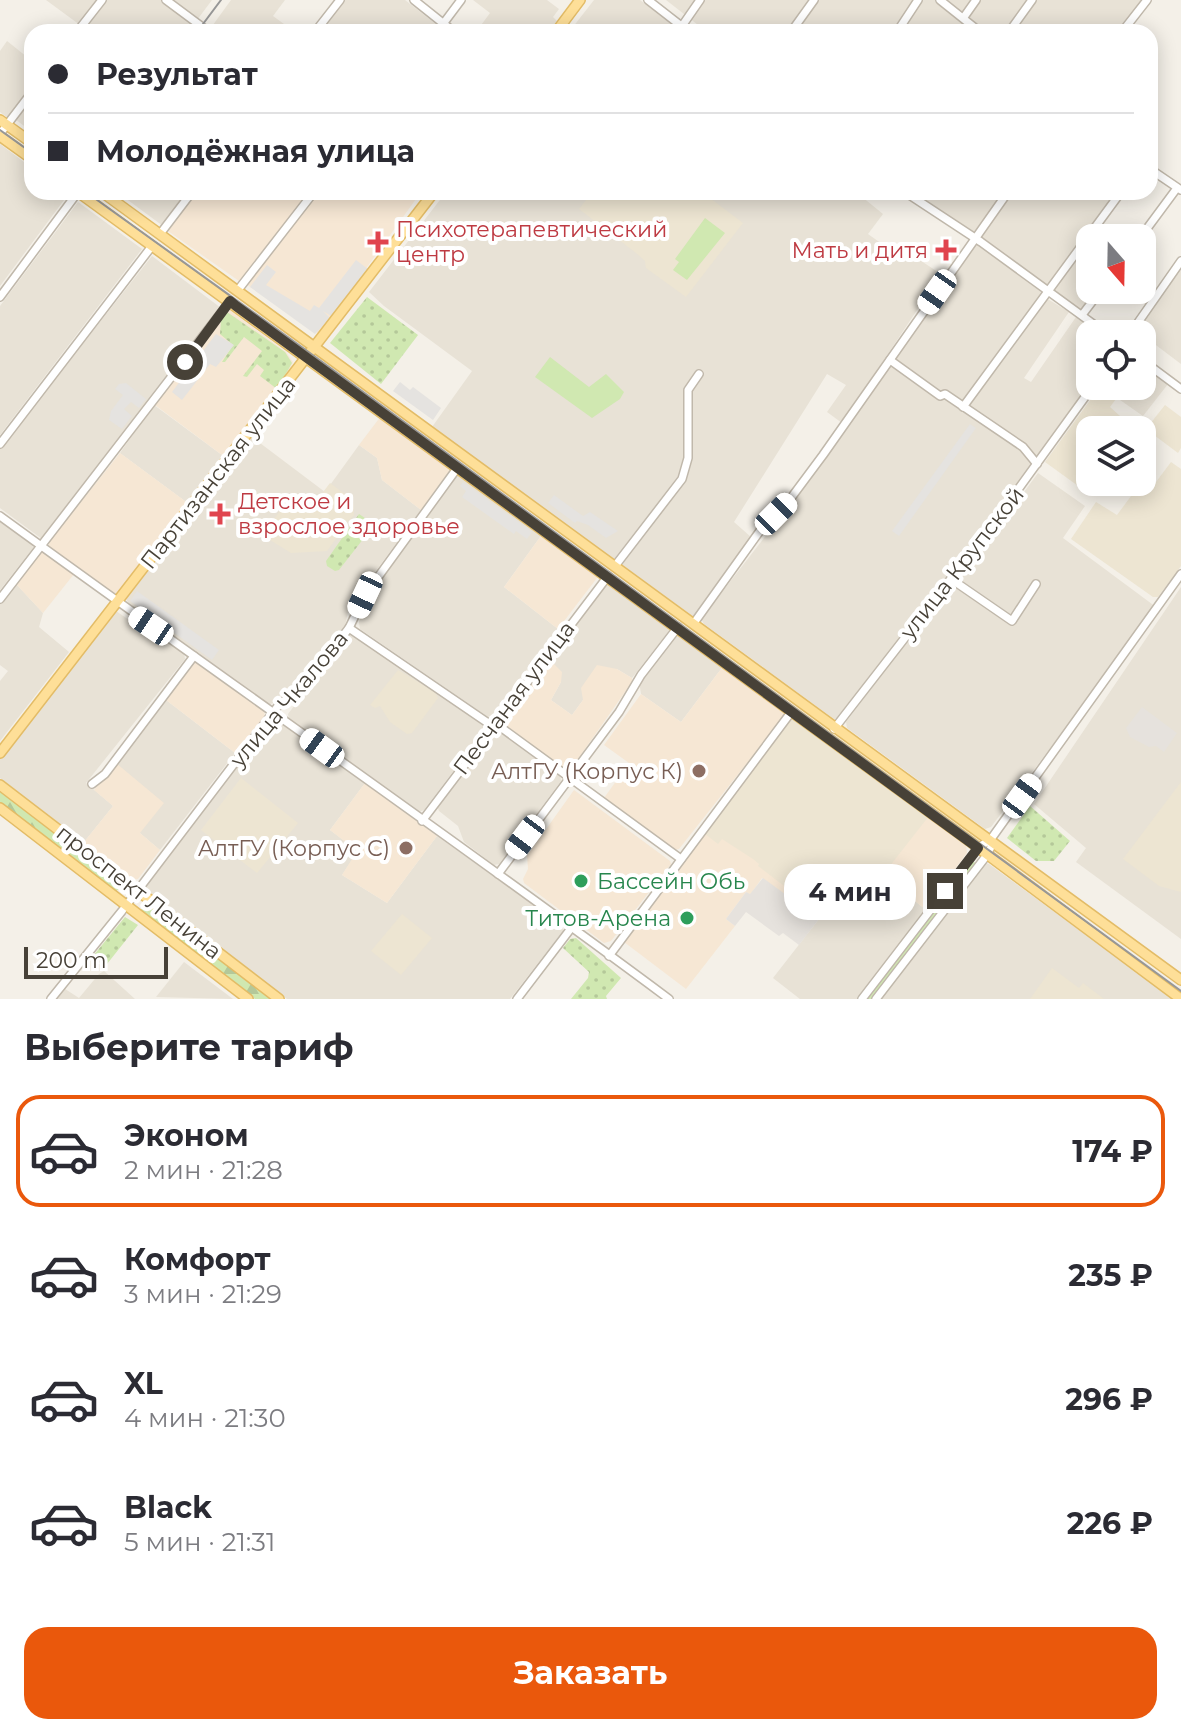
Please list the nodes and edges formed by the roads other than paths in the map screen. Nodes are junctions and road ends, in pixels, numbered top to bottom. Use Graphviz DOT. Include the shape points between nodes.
graph roads {
  1 [pos="102,0"];
  2 [pos="166,0"];
  3 [pos="340,0"];
  4 [pos="414,0"];
  5 [pos="461,0"];
  6 [pos="580,0"];
  7 [pos="648,0"];
  8 [pos="700,0"];
  9 [pos="814,0"];
  10 [pos="918,0"];
  11 [pos="940,0"];
  12 [pos="976,0"];
  13 [pos="1032,0"];
  14 [pos="1147,0"];
  15 [pos="964,17"];
  16 [pos="83,24"];
  17 [pos="198,24"];
  18 [pos="321,24"];
  19 [pos="443,24"];
  20 [pos="562,24"];
  21 [pos="679,24"];
  22 [pos="683,24"];
  23 [pos="797,24"];
  24 [pos="902,24"];
  25 [pos="971,24"];
  26 [pos="1015,24"];
  27 [pos="1128,24"];
  28 [pos="24,101"];
  29 [pos="3,123"];
  30 [pos="0,135"];
  31 [pos="24,137"];
  32 [pos="24,153"];
  33 [pos="1158,175"];
  34 [pos="1179,189"];
  35 [pos="72,200"];
  36 [pos="89,200"];
  37 [pos="113,200"];
  38 [pos="186,200"];
  39 [pos="308,200"];
  40 [pos="427,200"];
  41 [pos="917,200"];
  42 [pos="1002,200"];
  43 [pos="1115,200"];
  44 [pos="1151,224"];
  45 [pos="160,234"];
  46 [pos="974,238"];
  47 [pos="152,246"];
  48 [pos="1181,261"];
  49 [pos="211,270"];
  50 [pos="203,282"];
  51 [pos="238,290"];
  52 [pos="1047,290"];
  53 [pos="0,297"];
  54 [pos="230,301"];
  55 [pos="1090,304"];
  56 [pos="1082,315"];
  57 [pos="1089,320"];
  58 [pos="1140,320"];
  59 [pos="316,346"];
  60 [pos="307,357"];
  61 [pos="890,360"];
  62 [pos="1156,370"];
  63 [pos="699,374"];
  64 [pos="1181,389"];
  65 [pos="1083,400"];
  66 [pos="963,407"];
  67 [pos="0,444"];
  68 [pos="1037,464"];
  69 [pos="458,467"];
  70 [pos="500,482"];
  71 [pos="492,492"];
  72 [pos="0,516"];
  73 [pos="41,546"];
  74 [pos="615,566"];
  75 [pos="1181,574"];
  76 [pos="608,576"];
  77 [pos="951,579"];
  78 [pos="1036,584"];
  79 [pos="0,599"];
  80 [pos="118,603"];
  81 [pos="694,623"];
  82 [pos="678,627"];
  83 [pos="349,628"];
  84 [pos="194,656"];
  85 [pos="792,711"];
  86 [pos="273,713"];
  87 [pos="494,724"];
  88 [pos="836,727"];
  89 [pos="828,737"];
  90 [pos="0,753"];
  91 [pos="569,779"];
  92 [pos="92,784"];
  93 [pos="0,785"];
  94 [pos="0,808"];
  95 [pos="422,821"];
  96 [pos="991,839"];
  97 [pos="982,851"];
  98 [pos="681,859"];
  99 [pos="498,874"];
  100 [pos="138,890"];
  101 [pos="126,905"];
  102 [pos="572,927"];
  103 [pos="609,956"];
  104 [pos="1181,980"];
  105 [pos="242,997"];
  106 [pos="51,999"];
  107 [pos="279,999"];
  108 [pos="517,999"];
  109 [pos="669,999"];
  110 [pos="862,999"];
  111 [pos="876,999"];
  112 [pos="1181,999"];
  1 -- 16 [label="street"];
  2 -- 17 [label="street"];
  3 -- 18 [label="street"];
  4 -- 19 [label="street"];
  5 -- 19 [label="street"];
  6 -- 20 [label="main road"];
  7 -- 21 [label="street"];
  8 -- 22 [label="street"];
  9 -- 23 [label="street"];
  10 -- 24 [label="street"];
  11 -- 15 [label="street"];
  12 -- 15 [label="street"];
  13 -- 26 [label="street"];
  14 -- 27 [label="street"];
  15 -- 25 [label="street"];
  28 -- 29 [label="street"];
  29 -- 30 [label="street"];
  29 -- 31 [label="main road"];
  30 -- 32 [label="main road"];
  33 -- 34 [label="street"];
  34 -- 44 [label="street"];
  35 -- 53 [label="street"];
  36 -- 47 [label="main road"];
  37 -- 45 [label="main road"];
  38 -- 45 [label="street"];
  39 -- 51 [label="street"];
  40 -- 59 [label="main road, Партизанская улица"];
  41 -- 46 [label="street"];
  42 -- 46 [label="street"];
  43 -- 52 [label="street"];
  45 -- 49 [label="main road"];
  46 -- 52 [label="street"];
  46 -- 61 [label="street"];
  47 -- 50 [label="main road"];
  47 -- 67 [label="street"];
  48 -- 58 [label="street"];
  49 -- 50 [label="main road"];
  49 -- 51 [label="main road"];
  50 -- 54 [label="main road"];
  51 -- 59 [label="main road"];
  52 -- 56 [label="street"];
  52 -- 66 [label="street"];
  54 -- 60 [label="main road"];
  54 -- 73 [label="street"];
  55 -- 56 [label="street"];
  56 -- 57 [label="street"];
  59 -- 60 [label="main road, Партизанская улица"];
  59 -- 70 [label="main road"];
  60 -- 69 [label="main road"];
  60 -- 80 [label="main road, Партизанская улица"];
  61 -- 66 [label="street"];
  61 -- 81 [label="street"];
  62 -- 64 [label="street"];
  63 -- 74 [label="street" via="688,390 688,458 682,479"];
  65 -- 68 [label="street, улица Крупской"];
  66 -- 68 [label="street" via="1023,447"];
  68 -- 77 [label="street, улица Крупской"];
  69 -- 71 [label="main road"];
  69 -- 83 [label="street, улица Чкалова" via="365,595"];
  70 -- 71 [label="main road"];
  70 -- 74 [label="main road"];
  71 -- 76 [label="main road"];
  72 -- 73 [label="street"];
  73 -- 79 [label="street"];
  73 -- 80 [label="street"];
  74 -- 81 [label="main road"];
  75 -- 96 [label="street"];
  76 -- 82 [label="main road"];
  76 -- 87 [label="street, Песчаная улица"];
  77 -- 78 [label="street" via="1012,621"];
  77 -- 88 [label="street, улица Крупской"];
  80 -- 84 [label="street"];
  80 -- 90 [label="main road, Партизанская улица"];
  81 -- 88 [label="main road"];
  82 -- 85 [label="main road"];
  82 -- 91 [label="street"];
  83 -- 86 [label="street, улица Чкалова" via="308,681"];
  83 -- 87 [label="street"];
  84 -- 86 [label="street"];
  84 -- 92 [label="street"];
  85 -- 89 [label="main road"];
  85 -- 98 [label="street"];
  86 -- 95 [label="street"];
  86 -- 100 [label="street, улица Чкалова"];
  87 -- 91 [label="street"];
  87 -- 95 [label="street, Песчаная улица"];
  88 -- 89 [label="street, улица Крупской"];
  88 -- 96 [label="main road"];
  89 -- 97 [label="main road"];
  91 -- 98 [label="street"];
  91 -- 99 [label="street"];
  93 -- 100 [label="main road, проспект Ленина"];
  94 -- 101 [label="main road, проспект Ленина"];
  95 -- 99 [label="street"];
  96 -- 97 [label="street"];
  96 -- 104 [label="main road"];
  97 -- 110 [label="street"];
  97 -- 111 [label="street"];
  97 -- 112 [label="main road"];
  98 -- 103 [label="street"];
  99 -- 102 [label="street"];
  100 -- 101 [label="street, улица Чкалова"];
  100 -- 107 [label="main road, проспект Ленина"];
  101 -- 105 [label="main road, проспект Ленина"];
  101 -- 106 [label="street, улица Чкалова"];
  102 -- 103 [label="street"];
  102 -- 108 [label="street"];
  103 -- 109 [label="street"];
}
